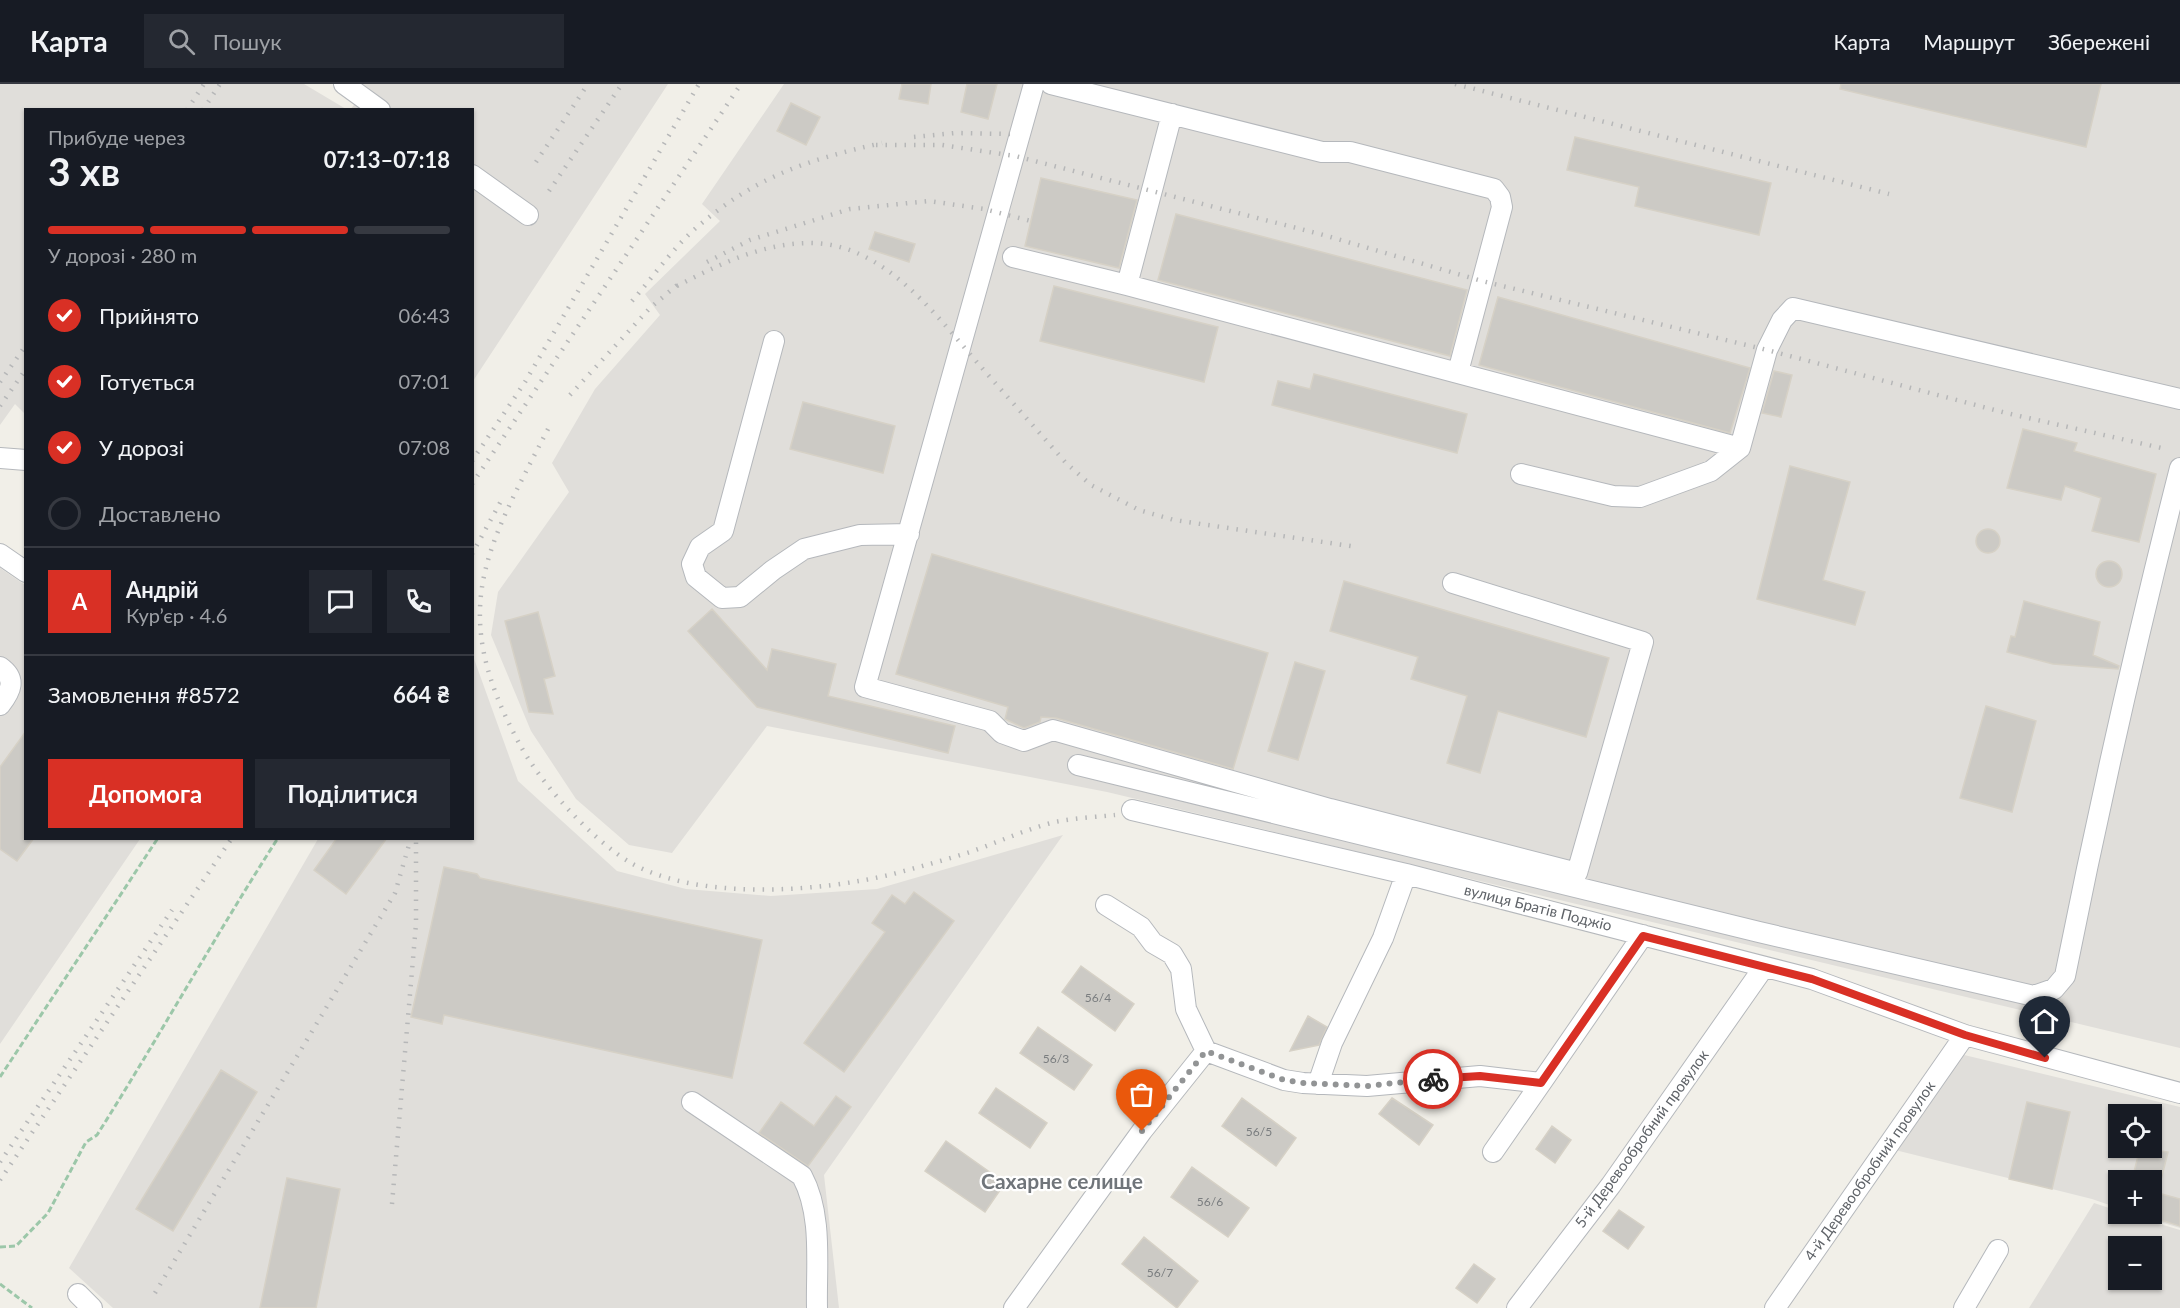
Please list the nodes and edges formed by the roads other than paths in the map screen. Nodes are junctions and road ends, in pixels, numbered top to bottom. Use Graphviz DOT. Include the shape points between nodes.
graph roads {
  1 [pos="344,84"];
  2 [pos="1034,84"];
  3 [pos="1051,84"];
  4 [pos="377,108"];
  5 [pos="1172,114"];
  6 [pos="474,177"];
  7 [pos="528,215"];
  8 [pos="1013,257"];
  9 [pos="1127,285"];
  10 [pos="774,341"];
  11 [pos="1458,372"];
  12 [pos="2180,399"];
  13 [pos="1740,448"];
  14 [pos="0,458"];
  15 [pos="24,460"];
  16 [pos="2180,468"];
  17 [pos="1521,474"];
  18 [pos="909,534"];
  19 [pos="0,554"];
  20 [pos="24,571"];
  21 [pos="1454,584"];
  22 [pos="0,667"];
  23 [pos="0,705"];
  24 [pos="1078,765"];
  25 [pos="1132,810"];
  26 [pos="1406,874"];
  27 [pos="1106,905"];
  28 [pos="1643,936"];
  29 [pos="1764,967"];
  30 [pos="1965,1035"];
  31 [pos="1206,1051"];
  32 [pos="1541,1083"];
  33 [pos="1318,1084"];
  34 [pos="2180,1094"];
  35 [pos="692,1102"];
  36 [pos="1493,1152"];
  37 [pos="1998,1250"];
  38 [pos="817,1308"];
  39 [pos="1014,1308"];
  40 [pos="1517,1308"];
  41 [pos="1775,1308"];
  42 [pos="1964,1308"];
  1 -- 4 [label="street"];
  2 -- 18 [label="street"];
  3 -- 5 [label="street"];
  5 -- 9 [label="street"];
  5 -- 11 [label="street" via="1322,152 1350,152 1494,189 1502,207"];
  6 -- 7 [label="street"];
  8 -- 9 [label="street"];
  9 -- 11 [label="street"];
  10 -- 18 [label="street" via="723,531 700,548 692,564 696,577 722,598 740,597 804,549 860,535"];
  11 -- 13 [label="street"];
  12 -- 13 [label="street" via="1793,308 1782,320 1767,350"];
  13 -- 17 [label="street" via="1711,471 1640,496 1613,496"];
  14 -- 15 [label="street"];
  16 -- 24 [label="street" via="2108,770 2065,976 2054,989 2034,996"];
  18 -- 21 [label="street" via="865,687 990,721 1002,733 1024,741 1053,730 1330,809 1577,873 1643,642"];
  19 -- 20 [label="street"];
  22 -- 23 [label="street" via="8,673 11,691"];
  25 -- 26 [label="street, вулиця Братів Поджіо"];
  26 -- 28 [label="street, вулиця Братів Поджіо"];
  26 -- 33 [label="street" via="1383,938 1332,1043"];
  27 -- 31 [label="street" via="1141,927 1153,943 1172,954 1180,969 1186,1009"];
  28 -- 29 [label="street, вулиця Братів Поджіо"];
  28 -- 32 [label="street"];
  29 -- 30 [label="street, вулиця Братів Поджіо" via="1812,979"];
  29 -- 40 [label="street, 5-й Деревообробний провулок" via="1611,1185"];
  30 -- 34 [label="street, вулиця Братів Поджіо"];
  30 -- 41 [label="street, 4-й Деревообробний провулок"];
  31 -- 33 [label="street" via="1284,1080"];
  31 -- 39 [label="street" via="1142,1131"];
  32 -- 33 [label="street" via="1480,1076 1367,1086"];
  32 -- 36 [label="street"];
  35 -- 38 [label="street" via="802,1176 815,1216"];
  37 -- 42 [label="street"];
}
